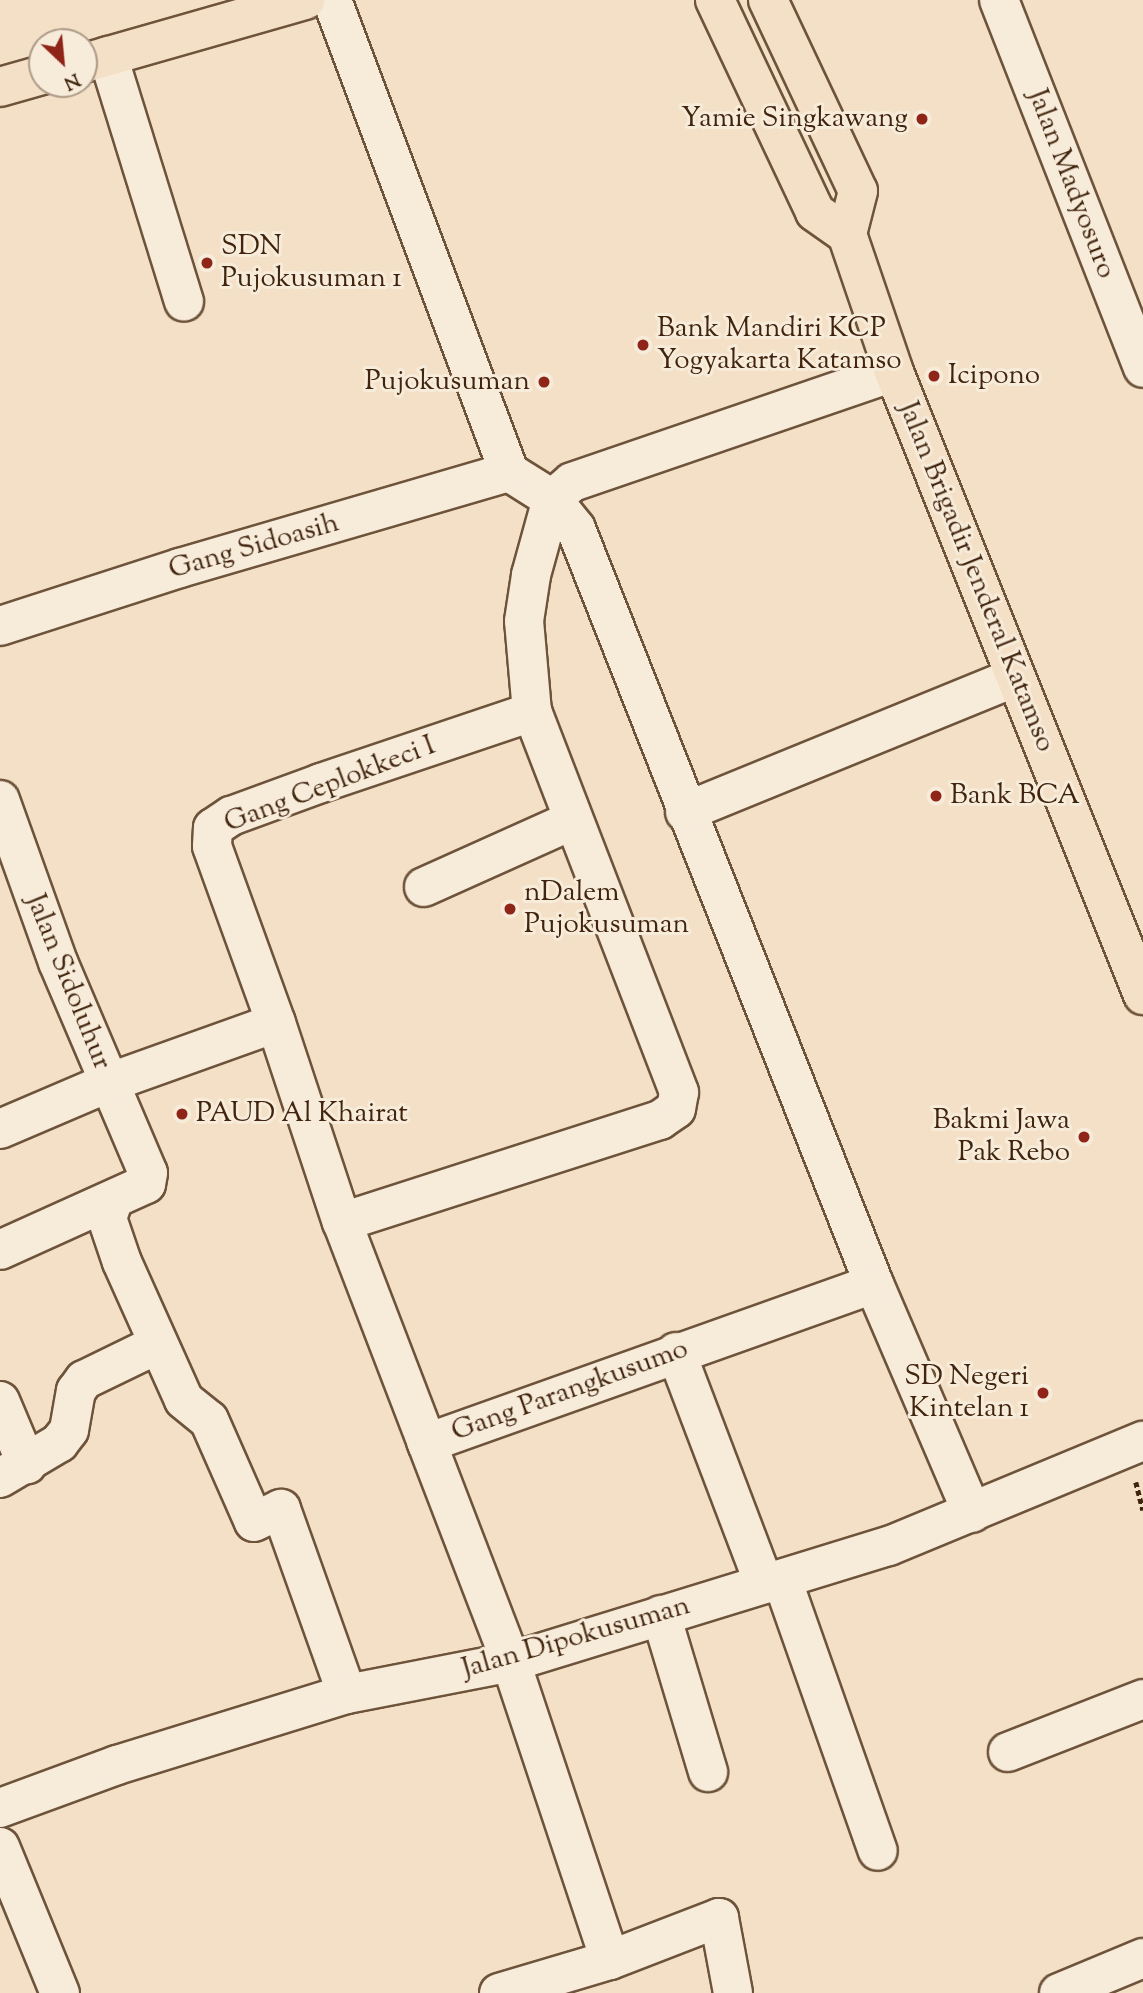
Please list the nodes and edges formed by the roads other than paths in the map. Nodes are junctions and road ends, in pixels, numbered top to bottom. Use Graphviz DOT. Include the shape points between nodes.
graph roads {
  1 [pos="305,0"];
  2 [pos="332,0"];
  3 [pos="715,0"];
  4 [pos="768,0"];
  5 [pos="999,0"];
  6 [pos="98,59"];
  7 [pos="98,66"];
  8 [pos="28,79"];
  9 [pos="0,87"];
  10 [pos="847,234"];
  11 [pos="184,302"];
  12 [pos="1135,324"];
  13 [pos="1143,368"];
  14 [pos="894,372"];
  15 [pos="509,472"];
  16 [pos="552,499"];
  17 [pos="0,626"];
  18 [pos="1016,677"];
  19 [pos="532,712"];
  20 [pos="0,800"];
  21 [pos="684,812"];
  22 [pos="571,821"];
  23 [pos="424,887"];
  24 [pos="1143,995"];
  25 [pos="276,1023"];
  26 [pos="108,1083"];
  27 [pos="0,1129"];
  28 [pos="113,1201"];
  29 [pos="342,1222"];
  30 [pos="0,1250"];
  31 [pos="874,1284"];
  32 [pos="158,1344"];
  33 [pos="676,1352"];
  34 [pos="0,1401"];
  35 [pos="1143,1441"];
  36 [pos="427,1443"];
  37 [pos="13,1471"];
  38 [pos="972,1513"];
  39 [pos="773,1581"];
  40 [pos="661,1615"];
  41 [pos="511,1662"];
  42 [pos="347,1694"];
  43 [pos="1143,1699"];
  44 [pos="1007,1752"];
  45 [pos="708,1772"];
  46 [pos="0,1808"];
  47 [pos="0,1847"];
  48 [pos="878,1851"];
  49 [pos="1143,1958"];
  50 [pos="610,1960"];
  51 [pos="60,1993"];
  52 [pos="499,1993"];
  53 [pos="733,1993"];
  54 [pos="1059,1993"];
  1 -- 6 [label="main road"];
  2 -- 15 [label="street"];
  3 -- 10 [label="main road" via="814,212"];
  4 -- 10 [label="main road" via="858,191"];
  5 -- 12 [label="street, Jalan Madyosuro"];
  7 -- 11 [label="street"];
  8 -- 9 [label="main road"];
  10 -- 14 [label="main road, Jalan Brigadir Jenderal Katamso"];
  12 -- 13 [label="street, Jalan Madyosuro"];
  14 -- 16 [label="street" via="572,482"];
  14 -- 18 [label="main road, Jalan Brigadir Jenderal Katamso"];
  15 -- 16 [label="street"];
  15 -- 17 [label="street, Gang Sidoasih"];
  16 -- 19 [label="street" via="524,621"];
  16 -- 21 [label="street" via="576,529"];
  18 -- 21 [label="street"];
  18 -- 24 [label="main road, Jalan Brigadir Jenderal Katamso"];
  19 -- 22 [label="street"];
  19 -- 25 [label="street, Gang Ceplokkeci I" via="321,783 231,816 213,828 212,846"];
  20 -- 26 [label="street, Jalan Sidoluhur"];
  21 -- 31 [label="street"];
  22 -- 23 [label="street"];
  22 -- 29 [label="street" via="679,1092 676,1109 660,1120"];
  25 -- 26 [label="street"];
  25 -- 29 [label="street"];
  26 -- 27 [label="street"];
  26 -- 28 [label="street, Jalan Sidoluhur" via="148,1173 146,1184"];
  28 -- 30 [label="street"];
  28 -- 32 [label="street" via="107,1218"];
  29 -- 36 [label="street"];
  31 -- 33 [label="street, Gang Parangkusumo"];
  31 -- 38 [label="street"];
  32 -- 37 [label="street" via="78,1386 69,1430 59,1443"];
  32 -- 42 [label="street" via="184,1400 209,1420 254,1522 281,1509"];
  33 -- 36 [label="street, Gang Parangkusumo"];
  33 -- 39 [label="street"];
  34 -- 37 [label="street"];
  35 -- 38 [label="street, Jalan Dipokusuman"];
  36 -- 41 [label="street, Gang Parangkusumo"];
  38 -- 39 [label="street, Jalan Dipokusuman" via="889,1546"];
  39 -- 40 [label="street, Jalan Dipokusuman"];
  39 -- 48 [label="street"];
  40 -- 41 [label="street, Jalan Dipokusuman"];
  40 -- 45 [label="street"];
  41 -- 42 [label="street, Jalan Dipokusuman"];
  41 -- 50 [label="street, Gang Parangkusumo"];
  42 -- 46 [label="street, Jalan Dipokusuman" via="117,1765"];
  43 -- 44 [label="street"];
  47 -- 51 [label="street"];
  49 -- 54 [label="street"];
  50 -- 52 [label="street"];
  50 -- 53 [label="street" via="719,1918"];
}
